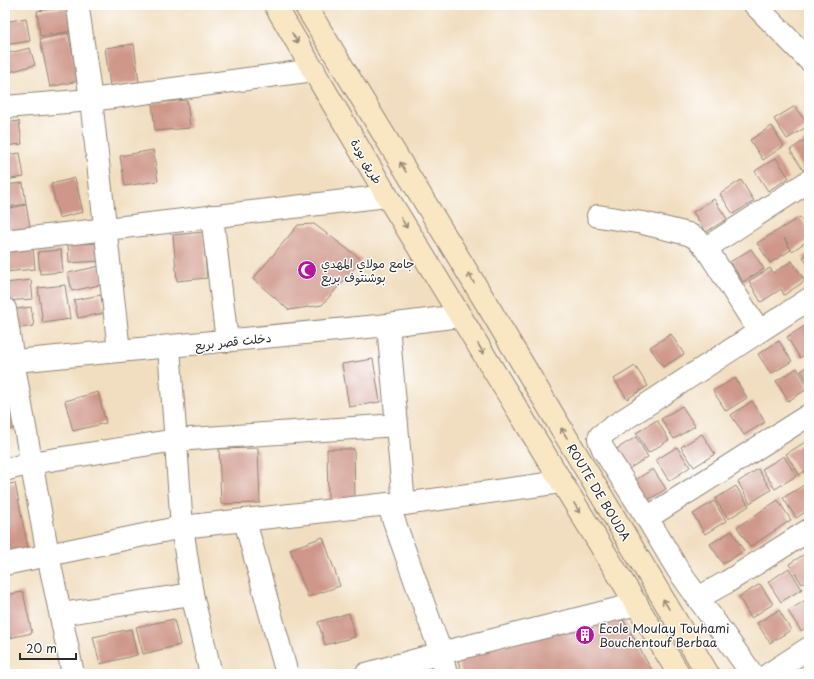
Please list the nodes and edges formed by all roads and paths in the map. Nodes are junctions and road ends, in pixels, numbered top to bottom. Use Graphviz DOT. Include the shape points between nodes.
graph roads {
  1 [pos="275,5"];
  2 [pos="305,5"];
  3 [pos="755,5"];
  4 [pos="78,8"];
  5 [pos="809,60"];
  6 [pos="314,70"];
  7 [pos="91,100"];
  8 [pos="5,107"];
  9 [pos="809,181"];
  10 [pos="387,196"];
  11 [pos="212,216"];
  12 [pos="598,216"];
  13 [pos="105,230"];
  14 [pos="5,241"];
  15 [pos="706,248"];
  16 [pos="809,299"];
  17 [pos="5,309"];
  18 [pos="460,316"];
  19 [pos="388,325"];
  20 [pos="759,331"];
  21 [pos="227,341"];
  22 [pos="169,347"];
  23 [pos="119,351"];
  24 [pos="9,362"];
  25 [pos="809,415"];
  26 [pos="397,426"];
  27 [pos="176,440"];
  28 [pos="31,463"];
  29 [pos="5,470"];
  30 [pos="561,482"];
  31 [pos="396,504"];
  32 [pos="647,518"];
  33 [pos="245,521"];
  34 [pos="182,527"];
  35 [pos="809,530"];
  36 [pos="48,555"];
  37 [pos="5,564"];
  38 [pos="192,594"];
  39 [pos="698,598"];
  40 [pos="637,604"];
  41 [pos="61,614"];
  42 [pos="809,648"];
  43 [pos="443,664"];
  44 [pos="73,674"];
  45 [pos="211,674"];
  46 [pos="287,674"];
  47 [pos="366,674"];
  48 [pos="679,674"];
  49 [pos="708,674"];
  50 [pos="752,674"];
  51 [pos="769,674"];
  1 -- 6 [label="main road, طريق بودة, one-way"];
  49 -- 2 [label="main road, ROUTE DE BOUDA, one-way"];
  3 -- 5 [label="street"];
  4 -- 7 [label="street"];
  6 -- 7 [label="street"];
  6 -- 10 [label="main road, طريق بودة"];
  7 -- 8 [label="street"];
  7 -- 13 [label="street"];
  9 -- 15 [label="street"];
  10 -- 11 [label="street"];
  10 -- 18 [label="main road, طريق بودة, one-way"];
  11 -- 13 [label="street"];
  11 -- 21 [label="street"];
  12 -- 15 [label="street" via="688,234"];
  13 -- 14 [label="street"];
  13 -- 23 [label="street"];
  15 -- 20 [label="street"];
  16 -- 20 [label="street"];
  17 -- 24 [label="street"];
  18 -- 19 [label="street, دخلت قصر بربع"];
  18 -- 30 [label="main road, one-way"];
  19 -- 21 [label="street, دخلت قصر بربع"];
  19 -- 26 [label="street"];
  20 -- 32 [label="street" via="600,436 603,449"];
  21 -- 22 [label="street, دخلت قصر بربع"];
  22 -- 23 [label="street, دخلت قصر بربع"];
  22 -- 27 [label="street"];
  23 -- 24 [label="street, دخلت قصر بربع"];
  24 -- 28 [label="street"];
  25 -- 32 [label="street"];
  26 -- 27 [label="street"];
  26 -- 31 [label="street"];
  27 -- 28 [label="street"];
  27 -- 34 [label="street"];
  28 -- 29 [label="street"];
  28 -- 36 [label="street"];
  30 -- 31 [label="street"];
  30 -- 40 [label="main road, one-way"];
  31 -- 33 [label="street"];
  31 -- 43 [label="street"];
  32 -- 39 [label="street"];
  33 -- 34 [label="street"];
  33 -- 46 [label="street"];
  34 -- 36 [label="street"];
  34 -- 38 [label="street"];
  35 -- 39 [label="street"];
  36 -- 37 [label="street"];
  36 -- 41 [label="street"];
  38 -- 41 [label="street"];
  38 -- 45 [label="street"];
  39 -- 50 [label="street"];
  40 -- 43 [label="street"];
  40 -- 48 [label="main road"];
  41 -- 44 [label="street"];
  42 -- 51 [label="street"];
  43 -- 47 [label="street"];
}
